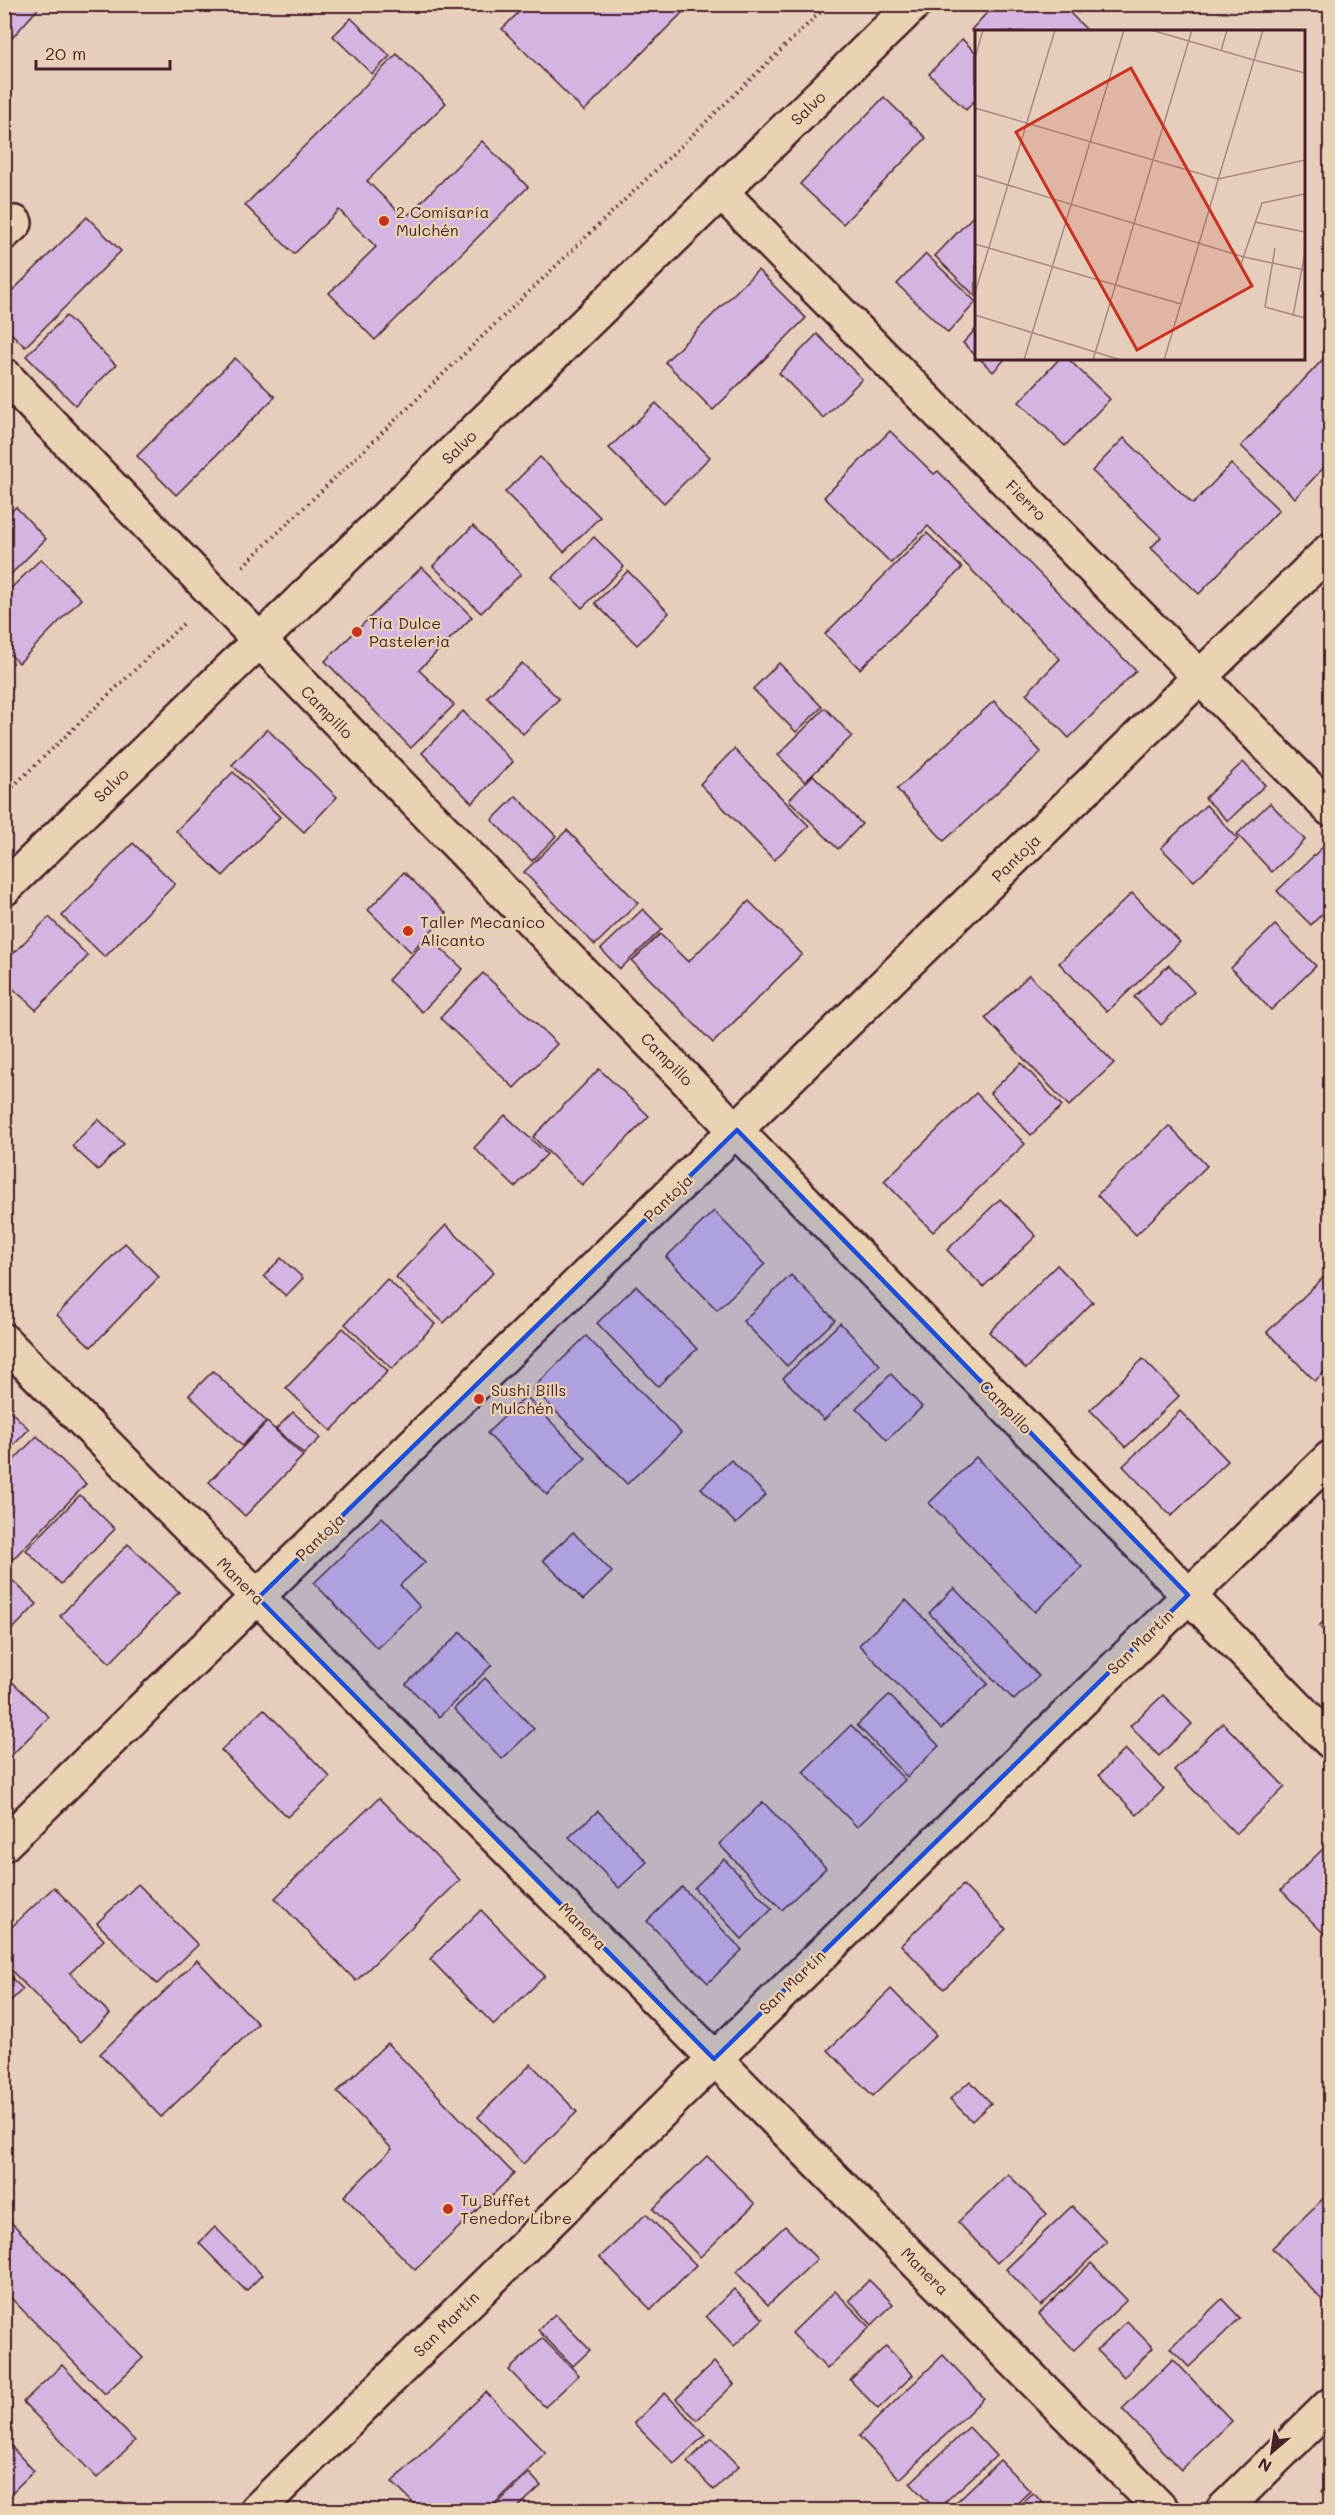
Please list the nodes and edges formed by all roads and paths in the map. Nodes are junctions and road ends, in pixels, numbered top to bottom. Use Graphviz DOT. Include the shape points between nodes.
graph roads {
  1 [pos="829,4"];
  2 [pos="914,4"];
  3 [pos="721,192"];
  4 [pos="4,375"];
  5 [pos="1330,550"];
  6 [pos="214,594"];
  7 [pos="259,641"];
  8 [pos="1200,677"];
  9 [pos="4,795"];
  10 [pos="1330,809"];
  11 [pos="4,889"];
  12 [pos="737,1130"];
  13 [pos="4,1341"];
  14 [pos="1330,1458"];
  15 [pos="1188,1595"];
  16 [pos="258,1598"];
  17 [pos="1330,1741"];
  18 [pos="4,1844"];
  19 [pos="714,2059"];
  20 [pos="1330,2405"];
  21 [pos="257,2511"];
  22 [pos="1162,2511"];
  23 [pos="1223,2511"];
  1 -- 6 [label="path"];
  2 -- 3 [label="street, Salvo"];
  3 -- 7 [label="street, Salvo"];
  3 -- 8 [label="street, Fierro"];
  4 -- 6 [label="street, Campillo"];
  5 -- 8 [label="street, Pantoja"];
  6 -- 7 [label="street, Campillo"];
  6 -- 9 [label="path"];
  7 -- 11 [label="street, Salvo"];
  7 -- 12 [label="street, Campillo"];
  8 -- 10 [label="street, Fierro"];
  8 -- 12 [label="street, Pantoja"];
  12 -- 15 [label="street, Campillo"];
  12 -- 16 [label="street, Pantoja"];
  13 -- 16 [label="street, Manera"];
  14 -- 15 [label="street, San Martín"];
  15 -- 17 [label="street, Campillo"];
  15 -- 19 [label="street, San Martín"];
  16 -- 18 [label="street, Pantoja"];
  16 -- 19 [label="street, Manera"];
  19 -- 21 [label="street, San Martín"];
  19 -- 22 [label="street, Manera"];
  20 -- 23 [label="street"];
}
